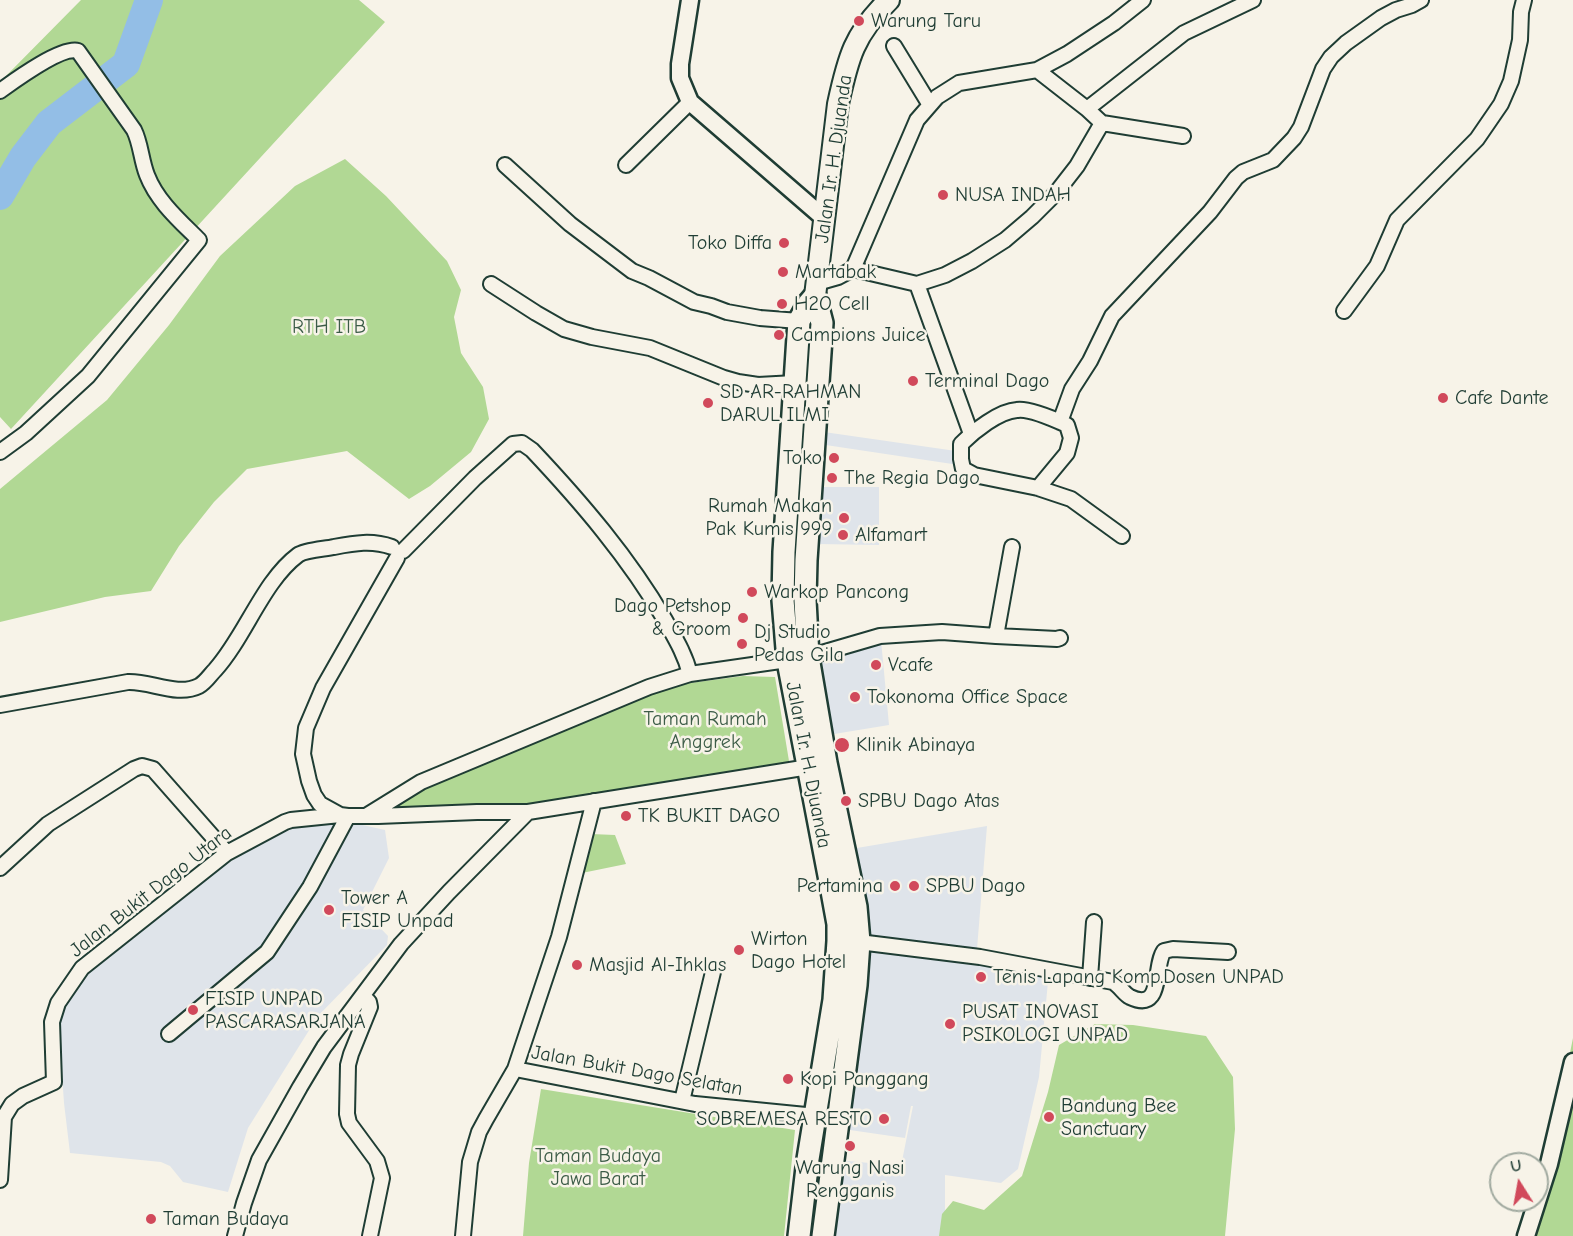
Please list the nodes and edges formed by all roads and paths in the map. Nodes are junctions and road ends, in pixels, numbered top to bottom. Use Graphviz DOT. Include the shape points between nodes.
graph roads {
  1 [pos="690,0"];
  2 [pos="890,0"];
  3 [pos="1143,0"];
  4 [pos="1253,0"];
  5 [pos="1421,0"];
  6 [pos="1524,0"];
  7 [pos="894,46"];
  8 [pos="1037,70"];
  9 [pos="0,91"];
  10 [pos="690,102"];
  11 [pos="930,105"];
  12 [pos="1087,108"];
  13 [pos="1102,123"];
  14 [pos="1183,136"];
  15 [pos="505,165"];
  16 [pos="626,165"];
  17 [pos="824,218"];
  18 [pos="853,269"];
  19 [pos="491,284"];
  20 [pos="917,284"];
  21 [pos="816,290"];
  22 [pos="1344,311"];
  23 [pos="799,321"];
  24 [pos="795,383"];
  25 [pos="1060,422"];
  26 [pos="970,434"];
  27 [pos="0,452"];
  28 [pos="1038,488"];
  29 [pos="1122,536"];
  30 [pos="1012,547"];
  31 [pos="397,552"];
  32 [pos="996,636"];
  33 [pos="1060,638"];
  34 [pos="798,659"];
  35 [pos="690,674"];
  36 [pos="0,705"];
  37 [pos="817,765"];
  38 [pos="594,801"];
  39 [pos="528,812"];
  40 [pos="344,815"];
  41 [pos="366,816"];
  42 [pos="227,853"];
  43 [pos="0,868"];
  44 [pos="1094,922"];
  45 [pos="859,942"];
  46 [pos="1228,952"];
  47 [pos="713,972"];
  48 [pos="1090,978"];
  49 [pos="363,996"];
  50 [pos="169,1034"];
  51 [pos="1573,1062"];
  52 [pos="514,1069"];
  53 [pos="682,1101"];
  54 [pos="816,1116"];
  55 [pos="838,1118"];
  56 [pos="0,1180"];
  57 [pos="235,1236"];
  58 [pos="370,1236"];
  59 [pos="463,1236"];
  60 [pos="799,1236"];
  61 [pos="823,1236"];
  62 [pos="1526,1236"];
  1 -- 10 [label="street" via="680,78"];
  2 -- 17 [label="main road, Jalan Ir. H. Djuanda" via="866,25 844,75"];
  3 -- 8 [label="street" via="1114,23"];
  4 -- 12 [label="street" via="1184,33"];
  5 -- 25 [label="street" via="1381,18 1331,57 1294,138 1273,160 1236,178 1210,212 1112,316 1072,389"];
  6 -- 22 [label="street" via="1511,81 1501,104 1477,139 1397,220 1377,266"];
  7 -- 11 [label="street"];
  8 -- 11 [label="street" via="959,83"];
  8 -- 12 [label="street"];
  9 -- 27 [label="street" via="69,50 78,51 140,141 147,176 159,200 199,240 88,376"];
  10 -- 16 [label="street"];
  10 -- 17 [label="street"];
  11 -- 18 [label="street" via="918,120"];
  12 -- 13 [label="street"];
  13 -- 14 [label="street"];
  13 -- 20 [label="street" via="1077,166 1032,217 972,261"];
  15 -- 23 [label="street" via="570,224 632,271 694,302 727,312"];
  17 -- 21 [label="main road, Jalan Ir. H. Djuanda"];
  18 -- 20 [label="street"];
  18 -- 21 [label="street"];
  19 -- 24 [label="street" via="564,328 650,348 738,382"];
  20 -- 26 [label="street"];
  21 -- 23 [label="main road, Jalan Ir. H. Djuanda"];
  21 -- 34 [label="main road, Jalan Ir. H. Djuanda" via="822,323"];
  23 -- 24 [label="main road, Jalan Ir. H. Djuanda"];
  24 -- 34 [label="main road, Jalan Ir. H. Djuanda" via="783,579"];
  25 -- 26 [label="street" via="1018,410"];
  25 -- 28 [label="street" via="1067,425 1071,438 1067,453"];
  26 -- 28 [label="street" via="961,444 963,469 974,475"];
  28 -- 29 [label="street" via="1071,499"];
  30 -- 32 [label="street"];
  31 -- 35 [label="street" via="513,444 526,445 568,488 651,596 685,656"];
  31 -- 36 [label="street" via="382,544 361,542 300,554 276,578 223,661 197,687 185,691 128,682"];
  31 -- 40 [label="street" via="323,688 306,728 303,754 314,795 320,804"];
  32 -- 33 [label="street"];
  32 -- 34 [label="street" via="942,632 880,636"];
  34 -- 35 [label="street"];
  34 -- 37 [label="main road, Jalan Ir. H. Djuanda"];
  35 -- 41 [label="street" via="649,687 421,782"];
  37 -- 38 [label="street"];
  37 -- 45 [label="main road, Jalan Ir. H. Djuanda" via="856,907"];
  37 -- 54 [label="main road, Jalan Ir. H. Djuanda" via="838,941 834,1000"];
  38 -- 39 [label="street"];
  38 -- 52 [label="street, Jalan Bukit Dago Selatan" via="559,937"];
  39 -- 41 [label="street"];
  39 -- 49 [label="street" via="401,944"];
  40 -- 41 [label="street"];
  40 -- 42 [label="street, Jalan Bukit Dago Utara" via="291,820"];
  40 -- 50 [label="street" via="310,887 267,952"];
  42 -- 43 [label="street" via="153,769 142,766 48,824"];
  42 -- 56 [label="street, Jalan Bukit Dago Utara" via="82,968 58,1003 52,1022 54,1082 23,1096 4,1117"];
  44 -- 48 [label="street"];
  45 -- 48 [label="street" via="980,957"];
  45 -- 55 [label="main road, Jalan Ir. H. Djuanda"];
  46 -- 48 [label="street" via="1164,951 1155,990 1146,1001 1127,996 1113,982"];
  47 -- 53 [label="street"];
  49 -- 57 [label="street" via="324,1047 259,1160"];
  49 -- 58 [label="street" via="370,1007 348,1065 347,1114 381,1171"];
  51 -- 62 [label="street" via="1549,1164"];
  52 -- 53 [label="street, Jalan Bukit Dago Selatan"];
  52 -- 59 [label="street" via="473,1151"];
  53 -- 54 [label="street, Jalan Bukit Dago Selatan"];
  54 -- 55 [label="main road"];
  54 -- 60 [label="main road, Jalan Ir. H. Djuanda"];
  55 -- 61 [label="main road, Jalan Ir. H. Djuanda"];
}
